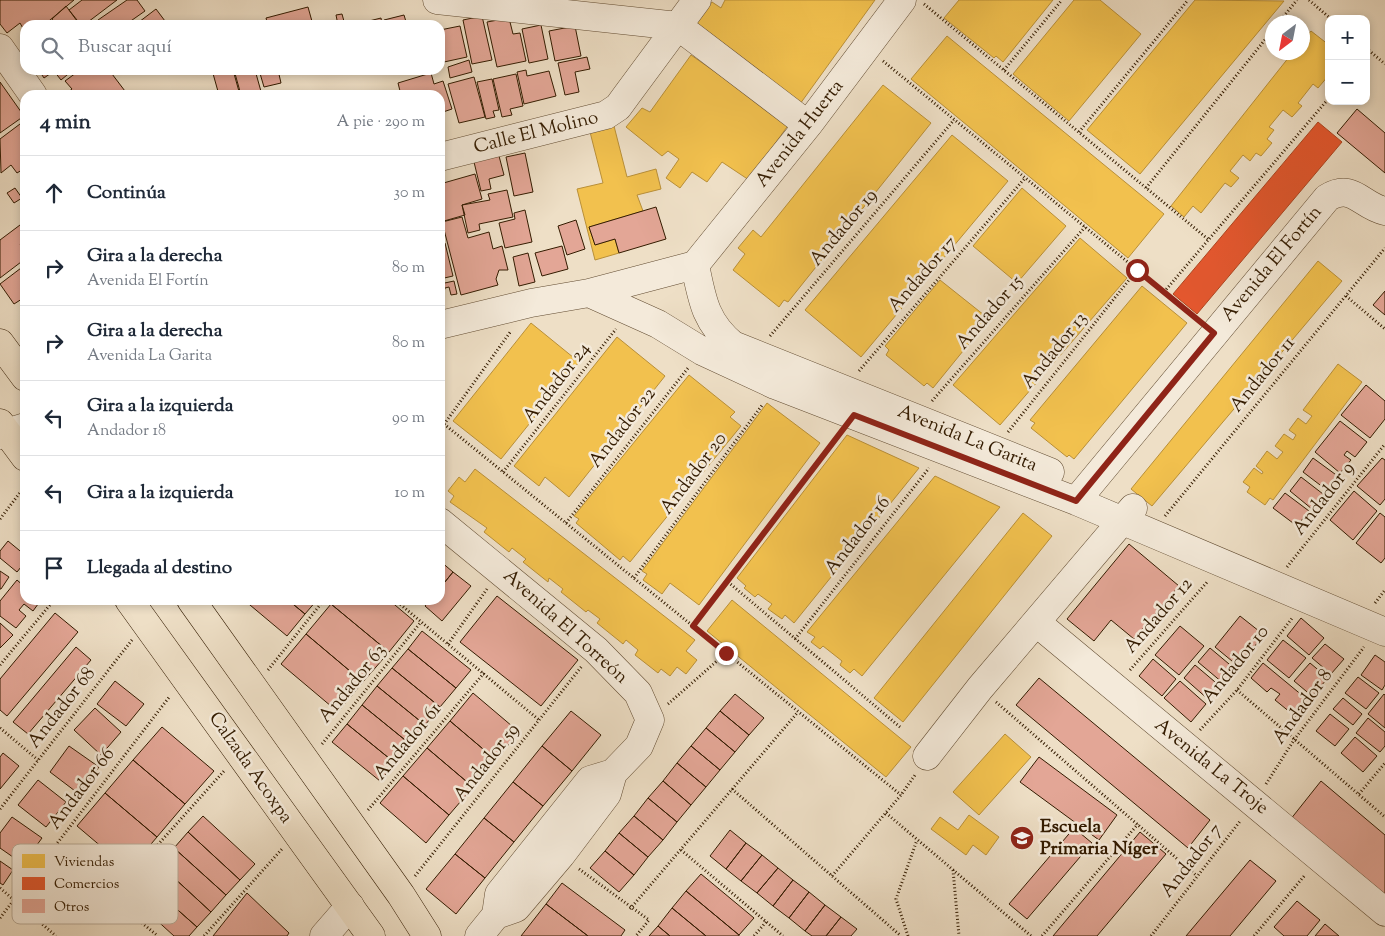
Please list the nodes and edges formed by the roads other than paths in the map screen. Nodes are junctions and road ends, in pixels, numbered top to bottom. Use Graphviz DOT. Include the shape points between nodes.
graph roads {
  1 [pos="437,0"];
  2 [pos="697,0"];
  3 [pos="902,0"];
  4 [pos="678,26"];
  5 [pos="0,48"];
  6 [pos="29,90"];
  7 [pos="808,126"];
  8 [pos="445,156"];
  9 [pos="1382,215"];
  10 [pos="696,265"];
  11 [pos="589,293"];
  12 [pos="445,324"];
  13 [pos="0,343"];
  14 [pos="20,370"];
  15 [pos="8,430"];
  16 [pos="20,449"];
  17 [pos="1081,494"];
  18 [pos="1128,514"];
  19 [pos="445,526"];
  20 [pos="133,605"];
  21 [pos="196,605"];
  22 [pos="1037,623"];
  23 [pos="1383,625"];
  24 [pos="927,756"];
  25 [pos="613,772"];
  26 [pos="350,906"];
  27 [pos="1385,912"];
  28 [pos="488,926"];
  29 [pos="324,936"];
  30 [pos="372,936"];
  31 [pos="427,936"];
  1 -- 4 [label="street"];
  2 -- 4 [label="street, Calle El Molino"];
  3 -- 7 [label="street, Avenida Huerta"];
  4 -- 7 [label="street"];
  4 -- 8 [label="street, Calle El Molino" via="618,107 606,116"];
  5 -- 6 [label="street"];
  7 -- 10 [label="street, Avenida Huerta"];
  9 -- 17 [label="street, Avenida El Fortín" via="1347,192 1338,191 1327,198"];
  10 -- 11 [label="street"];
  10 -- 17 [label="street, Avenida La Garita" via="705,309 714,327 733,345 994,449"];
  11 -- 12 [label="street"];
  11 -- 17 [label="street, Avenida La Garita" via="658,324 702,350 775,385 942,450"];
  13 -- 14 [label="main road"];
  15 -- 16 [label="main road"];
  17 -- 18 [label="street, Avenida La Garita"];
  18 -- 22 [label="street"];
  18 -- 23 [label="street, Avenida La Garita" via="1307,599"];
  18 -- 23 [label="street, Avenida La Garita" via="1162,519 1284,571"];
  19 -- 25 [label="street, Avenida El Torreón" via="596,650 638,693 650,720 639,746"];
  20 -- 26 [label="main road, Calzada Acoxpa"];
  21 -- 31 [label="main road"];
  22 -- 24 [label="street"];
  22 -- 27 [label="street, Avenida La Troje"];
  25 -- 28 [label="street" via="608,794 561,855 516,908"];
  25 -- 28 [label="street" via="590,780 499,894"];
  26 -- 29 [label="street"];
  26 -- 30 [label="main road, Calzada Acoxpa"];
}
